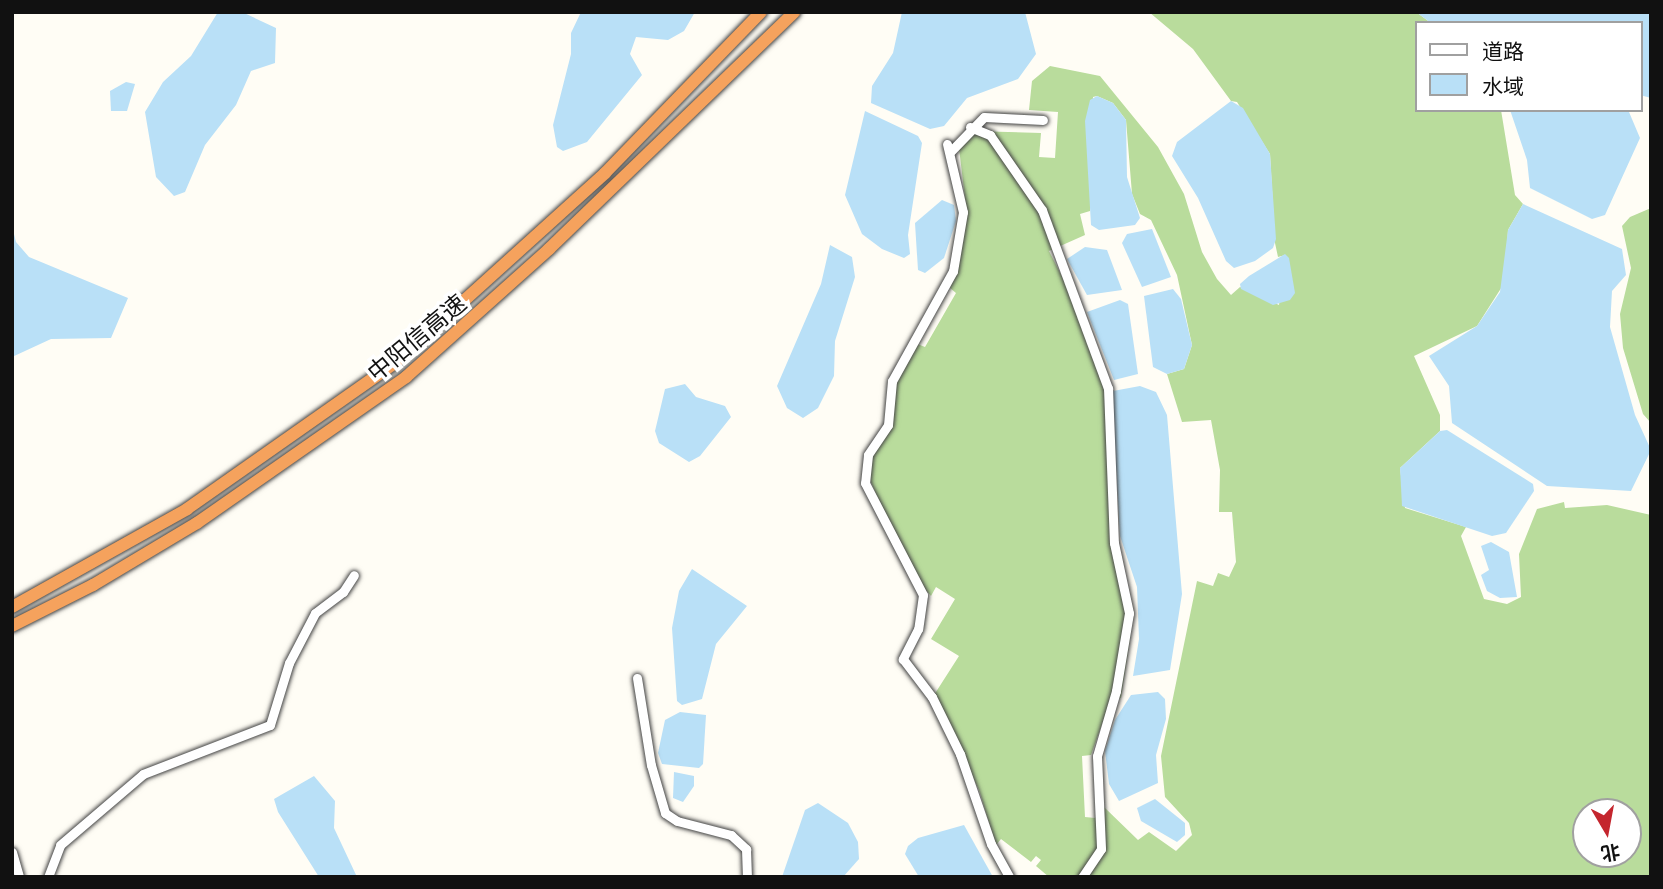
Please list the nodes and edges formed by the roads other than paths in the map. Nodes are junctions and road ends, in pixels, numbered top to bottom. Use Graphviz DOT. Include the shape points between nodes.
graph roads {
  1 [pos="761,12"];
  2 [pos="794,12"];
  3 [pos="1043,120"];
  4 [pos="970,127"];
  5 [pos="354,575"];
  6 [pos="12,607"];
  7 [pos="12,626"];
  8 [pos="637,678"];
  9 [pos="12,852"];
  10 [pos="19,877"];
  11 [pos="48,877"];
  12 [pos="747,877"];
  13 [pos="1009,877"];
  14 [pos="1082,877"];
  1 -- 6 [label="highway, 中阳信高速" via="595,183 395,363 187,509"];
  2 -- 7 [label="highway, 中阳信高速" via="549,250 406,377 179,534"];
  3 -- 4 [label="street" via="994,115"];
  4 -- 13 [label="street" via="949,147 963,212 953,271 892,381 888,425 868,455 865,483 923,595 918,629 903,659 932,696 978,798 991,844"];
  4 -- 14 [label="street" via="990,135 1042,210 1108,388 1114,543 1129,613 1116,691 1097,756 1101,849"];
  5 -- 11 [label="street" via="343,592 310,622 289,663 270,725 143,774 67,837"];
  8 -- 12 [label="street" via="650,765 665,813 677,821 732,835 747,852"];
  9 -- 10 [label="street"];
}
